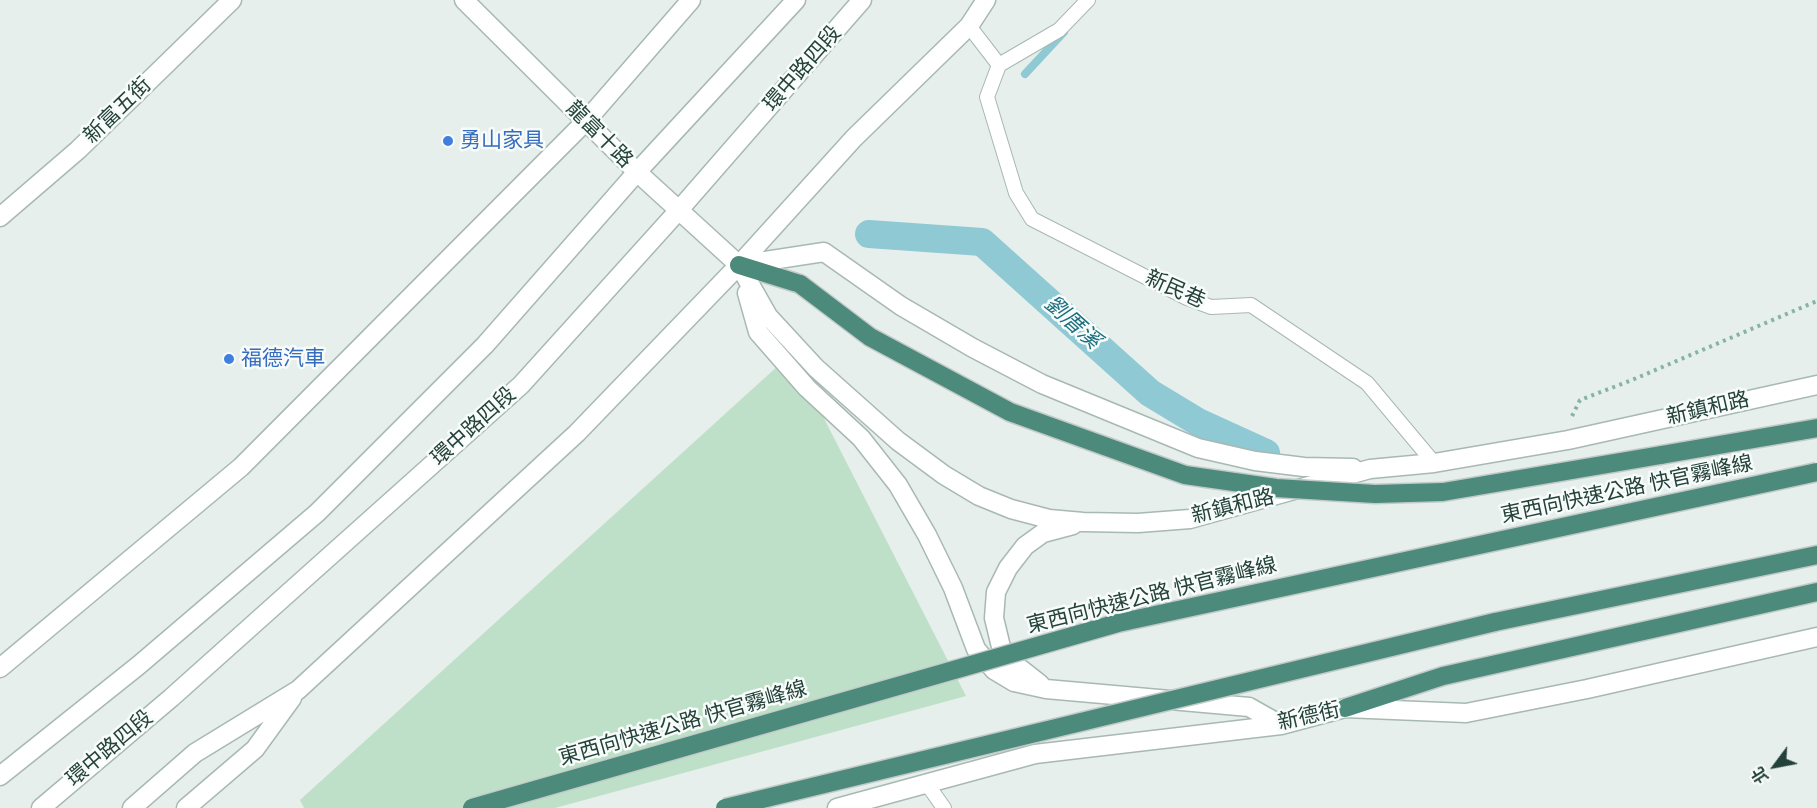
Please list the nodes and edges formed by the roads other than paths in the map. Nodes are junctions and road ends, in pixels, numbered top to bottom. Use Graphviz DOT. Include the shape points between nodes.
graph roads {
  1 [pos="232,0"];
  2 [pos="464,0"];
  3 [pos="691,0"];
  4 [pos="796,0"];
  5 [pos="862,0"];
  6 [pos="986,0"];
  7 [pos="1088,0"];
  8 [pos="969,26"];
  9 [pos="999,65"];
  10 [pos="586,121"];
  11 [pos="637,172"];
  12 [pos="679,210"];
  13 [pos="0,217"];
  14 [pos="739,265"];
  15 [pos="1817,384"];
  16 [pos="1817,428"];
  17 [pos="1434,463"];
  18 [pos="1371,469"];
  19 [pos="1817,472"];
  20 [pos="1083,522"];
  21 [pos="1817,555"];
  22 [pos="1817,592"];
  23 [pos="1817,637"];
  24 [pos="0,668"];
  25 [pos="1046,689"];
  26 [pos="298,690"];
  27 [pos="1345,708"];
  28 [pos="1281,725"];
  29 [pos="0,776"];
  30 [pos="927,784"];
  31 [pos="41,808"];
  32 [pos="132,808"];
  33 [pos="186,808"];
  34 [pos="472,808"];
  35 [pos="725,808"];
  36 [pos="837,808"];
  37 [pos="944,808"];
  1 -- 13 [label="street, 新富五街" via="78,150"];
  2 -- 10 [label="street, 龍富十路"];
  3 -- 10 [label="street"];
  4 -- 11 [label="street"];
  5 -- 12 [label="street, 環中路四段"];
  6 -- 8 [label="street"];
  7 -- 9 [label="lane" via="1059,30"];
  8 -- 9 [label="lane"];
  8 -- 14 [label="street" via="854,138"];
  9 -- 17 [label="lane, 新民巷" via="987,97 1016,193 1032,219 1186,298 1211,307 1251,305 1367,383"];
  10 -- 11 [label="street, 龍富十路"];
  10 -- 24 [label="street" via="242,467"];
  11 -- 12 [label="street, 龍富十路"];
  11 -- 29 [label="street" via="485,345 317,513 139,665"];
  12 -- 14 [label="street, 龍富十路"];
  12 -- 31 [label="street, 環中路四段" via="521,385 171,698"];
  14 -- 16 [label="highway, bridge" via="800,284 870,337 1010,412 1185,475 1276,488 1375,494 1443,492"];
  14 -- 18 [label="street" via="824,252 901,306 973,348 1042,384 1198,448 1304,467"];
  14 -- 20 [label="street, 新鎮和路" via="768,316 816,368 897,441 979,496 1049,519"];
  14 -- 25 [label="street" via="758,332 807,388 861,438 898,485 948,577 976,649 994,670 1014,682"];
  14 -- 26 [label="street" via="577,433"];
  15 -- 17 [label="street, 新鎮和路" via="1569,440"];
  17 -- 18 [label="street, 新鎮和路"];
  18 -- 20 [label="street, 新鎮和路" via="1190,519"];
  19 -- 34 [label="highway, 東西向快速公路 快官霧峰線, bridge" via="1118,622"];
  20 -- 25 [label="street" via="1043,533 1025,546 996,592 994,618 1001,647"];
  21 -- 35 [label="highway, bridge" via="1495,622"];
  22 -- 27 [label="highway" via="1443,675"];
  23 -- 27 [label="street, 新德街" via="1466,713"];
  25 -- 28 [label="street" via="1249,707"];
  26 -- 32 [label="street" via="195,753"];
  26 -- 33 [label="street" via="255,749"];
  27 -- 28 [label="street, 新德街"];
  28 -- 30 [label="street, 新德街" via="1035,754"];
  30 -- 36 [label="street, 新德街"];
  30 -- 37 [label="lane"];
}
